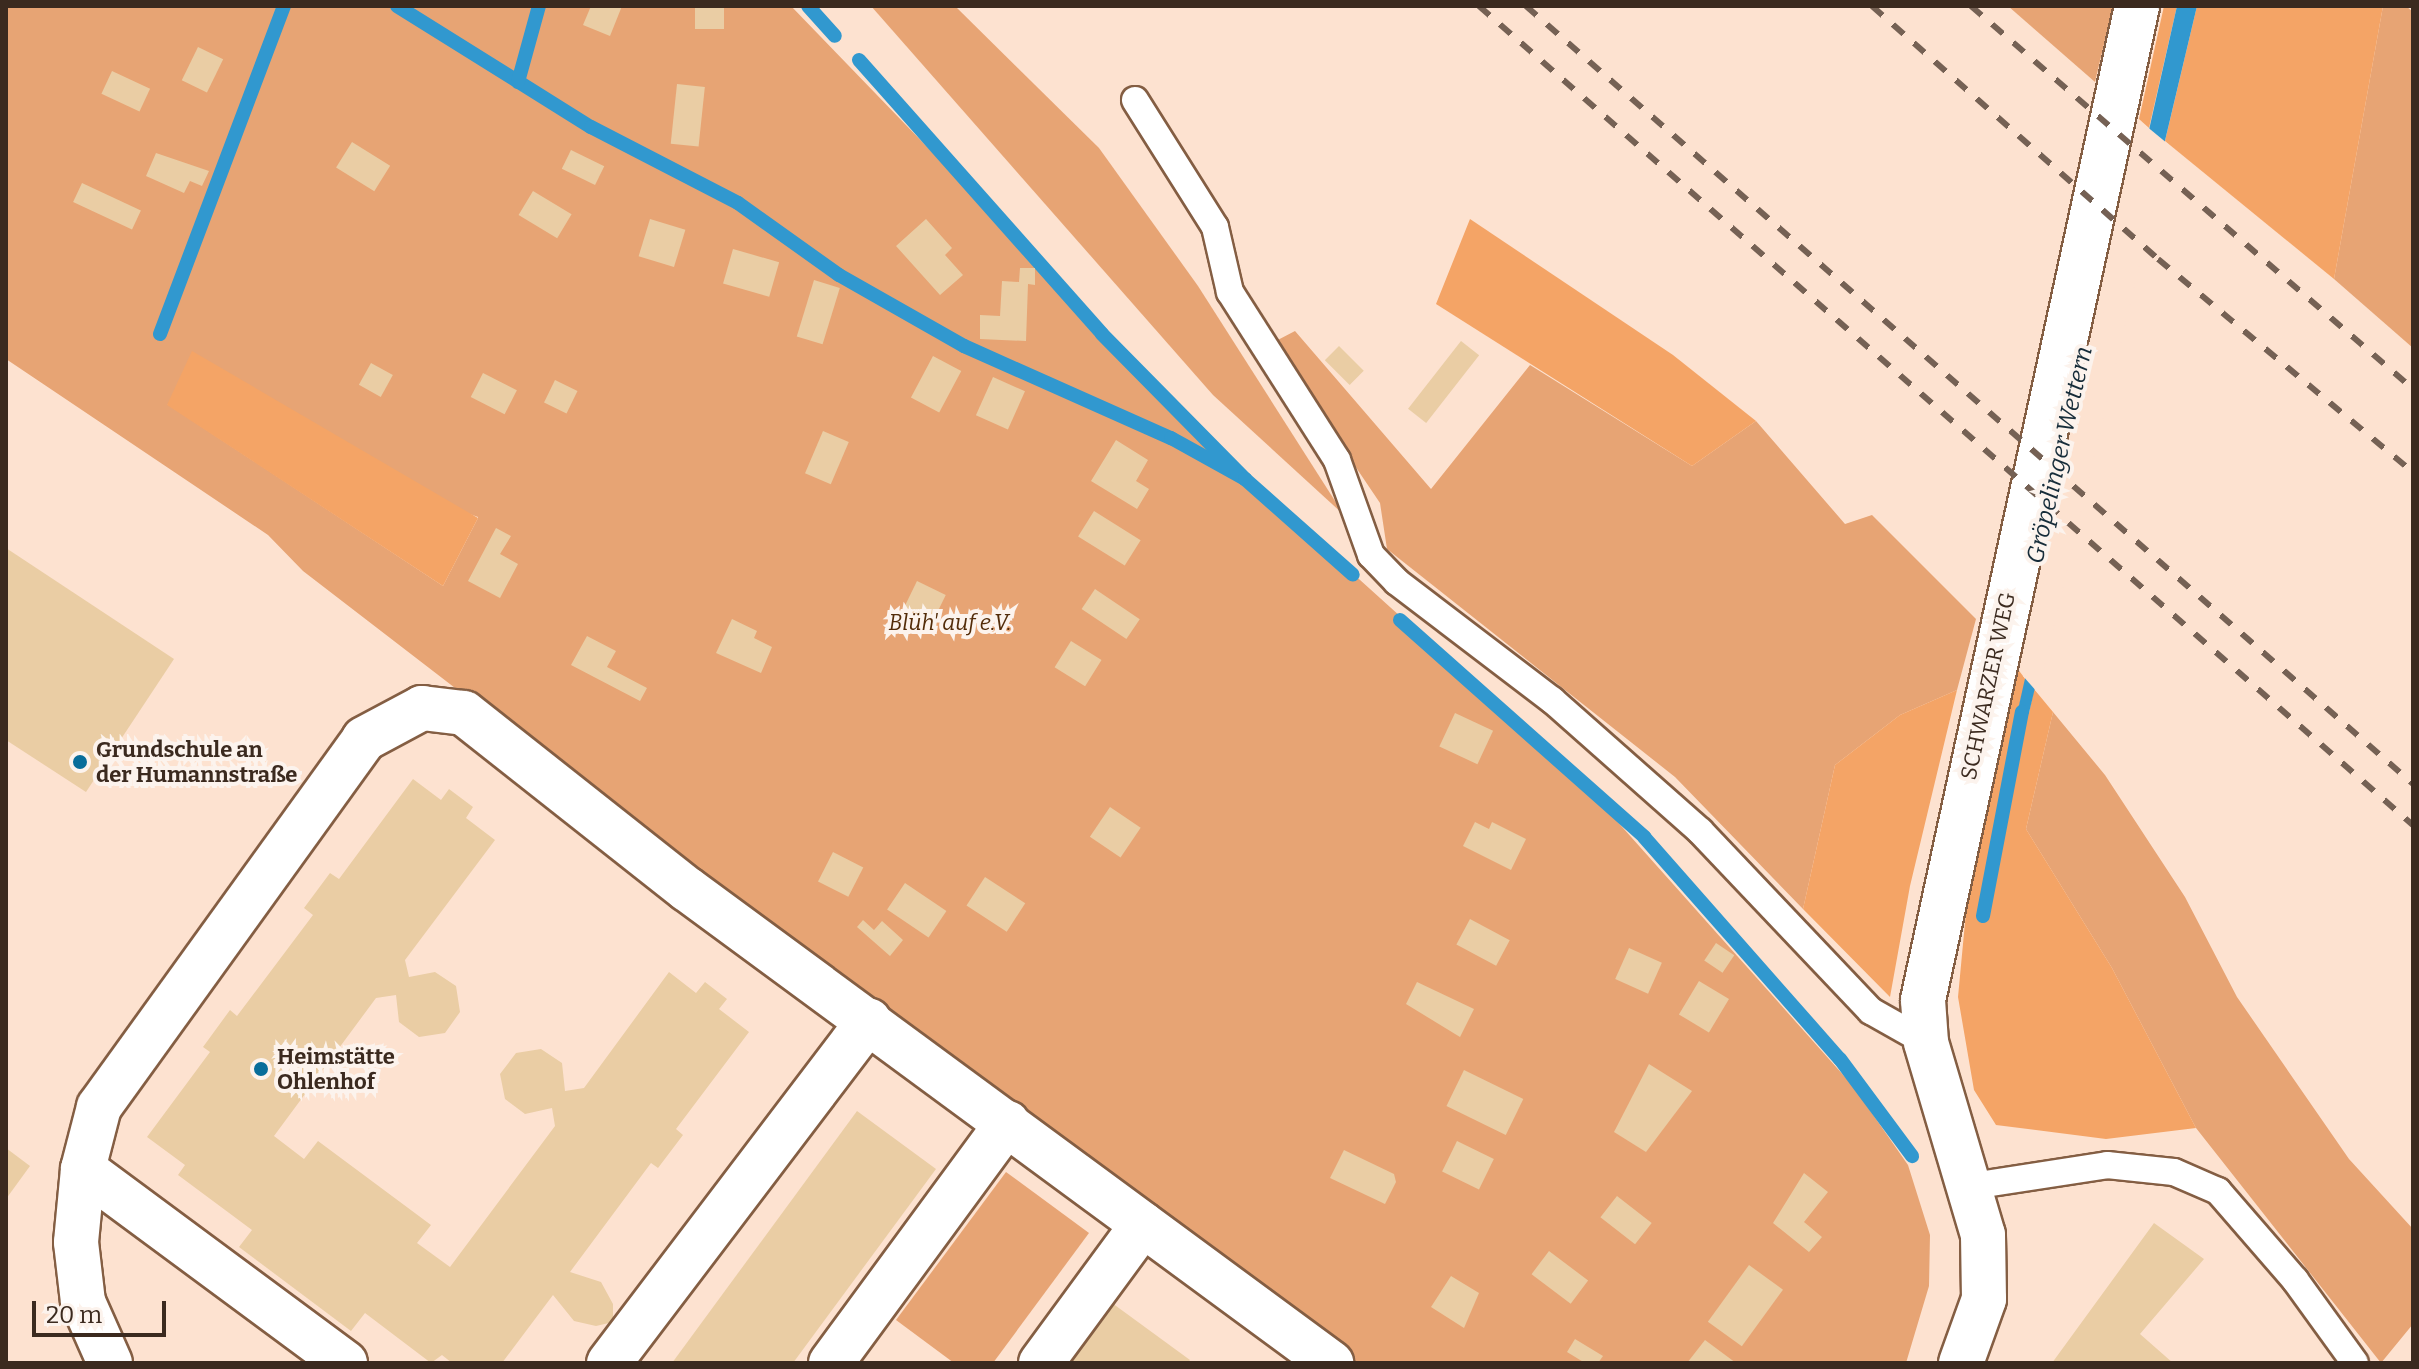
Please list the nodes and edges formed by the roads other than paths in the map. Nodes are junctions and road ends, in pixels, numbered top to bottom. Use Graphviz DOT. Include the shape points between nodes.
graph roads {
  1 [pos="2137,6"];
  2 [pos="1135,100"];
  3 [pos="869,1020"];
  4 [pos="1926,1042"];
  5 [pos="1007,1123"];
  6 [pos="83,1169"];
  7 [pos="1972,1186"];
  8 [pos="1143,1224"];
  9 [pos="1308,1356"];
  10 [pos="110,1363"];
  11 [pos="345,1363"];
  12 [pos="609,1363"];
  13 [pos="831,1363"];
  14 [pos="1041,1363"];
  15 [pos="1961,1363"];
  16 [pos="2355,1363"];
  1 -- 4 [label="street, SCHWARZER WEG" via="1931,947 1923,1000"];
  2 -- 4 [label="lane" via="1215,227 1230,292 1337,460 1371,555 1397,582 1552,700 1700,831 1871,1011"];
  3 -- 5 [label="street"];
  3 -- 6 [label="street" via="687,889 464,713 422,708 364,739 99,1107"];
  3 -- 12 [label="street"];
  4 -- 7 [label="street, SCHWARZER WEG"];
  5 -- 8 [label="street"];
  5 -- 13 [label="street"];
  6 -- 10 [label="street" via="76,1242 83,1302"];
  6 -- 11 [label="street"];
  7 -- 15 [label="street, SCHWARZER WEG" via="1983,1235 1984,1299"];
  7 -- 16 [label="lane" via="2107,1165 2174,1172 2218,1191 2295,1280"];
  8 -- 9 [label="street"];
  8 -- 14 [label="street"];
}
